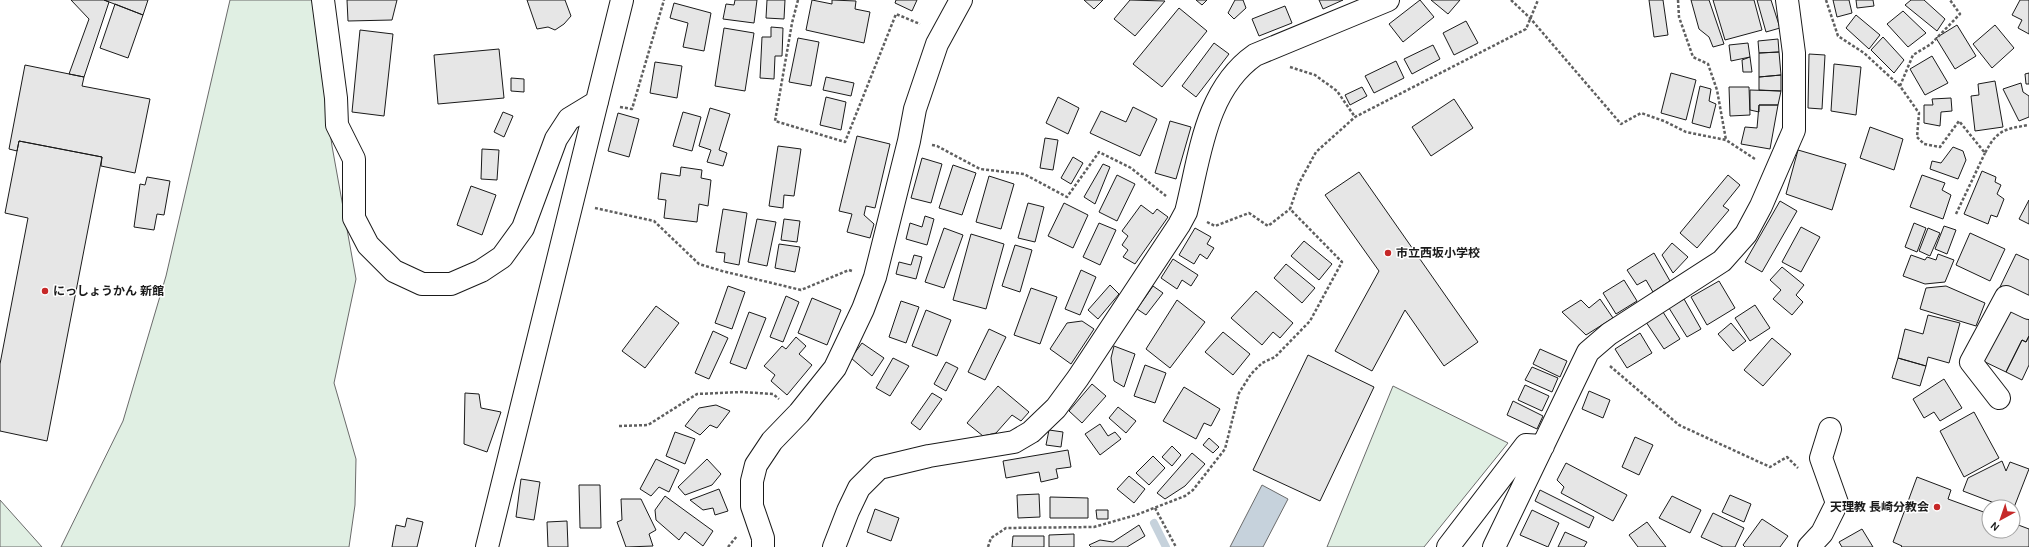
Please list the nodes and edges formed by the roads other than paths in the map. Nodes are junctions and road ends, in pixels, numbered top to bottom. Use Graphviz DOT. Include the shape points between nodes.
graph roads {
  1 [pos="323,0"];
  2 [pos="622,0"];
  3 [pos="961,0"];
  4 [pos="1388,0"];
  5 [pos="1787,0"];
  6 [pos="597,102"];
  7 [pos="2029,308"];
  8 [pos="1999,398"];
  9 [pos="1830,429"];
  10 [pos="1543,446"];
  11 [pos="487,547"];
  12 [pos="763,547"];
  13 [pos="834,547"];
  14 [pos="1448,547"];
  15 [pos="1494,547"];
  16 [pos="1809,547"];
  1 -- 6 [label="street" via="336,98 337,125 354,159 354,218 368,245 394,271 422,284 451,284 481,271 502,257 523,228 556,139 570,120"];
  2 -- 6 [label="street"];
  3 -- 12 [label="street" via="937,44 915,108 875,277 863,309 835,368 799,413 772,441 756,465 752,481 752,506 763,538"];
  4 -- 13 [label="street" via="1256,55 1234,74 1207,120 1186,212 1056,408 1031,432 1014,442 929,456 879,468 859,488"];
  5 -- 10 [label="street" via="1794,53 1794,130 1746,234 1722,260 1609,334 1591,350"];
  6 -- 11 [label="street"];
  7 -- 8 [label="street" via="2006,297 1971,362"];
  9 -- 16 [label="street" via="1821,458 1837,503 1822,533"];
  10 -- 14 [label="street" via="1526,445"];
  10 -- 15 [label="street"];
}
